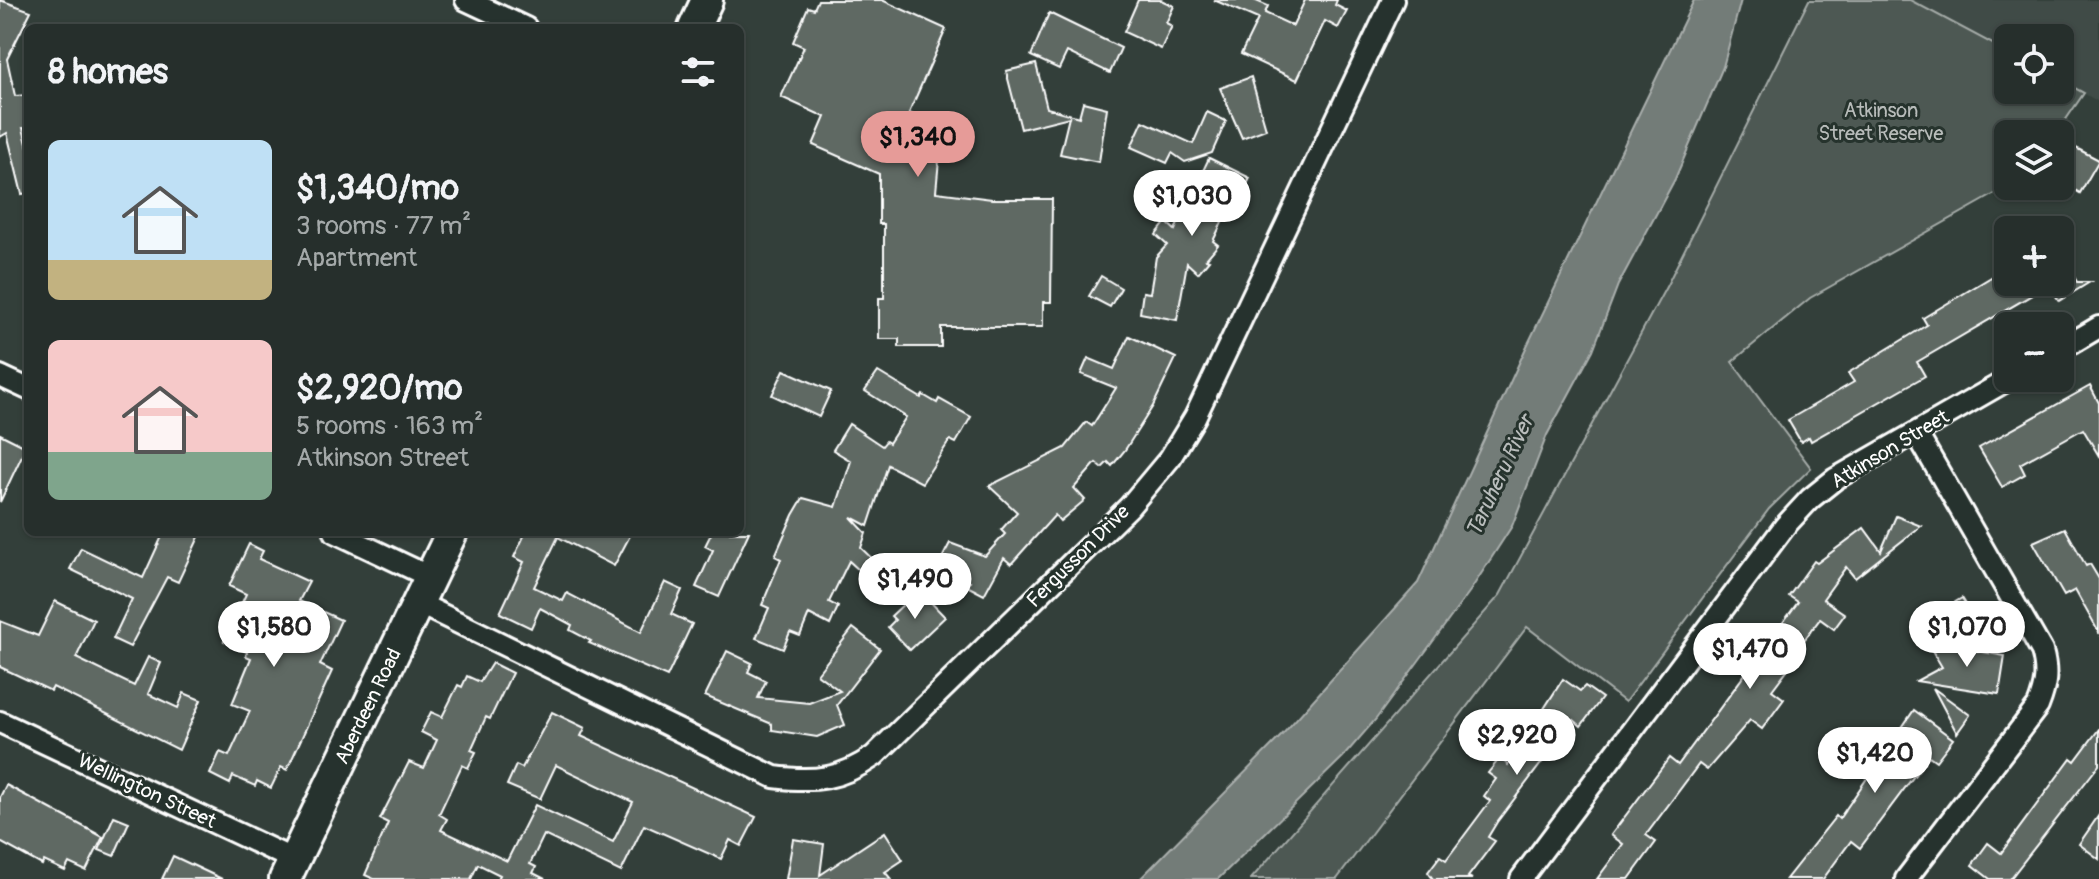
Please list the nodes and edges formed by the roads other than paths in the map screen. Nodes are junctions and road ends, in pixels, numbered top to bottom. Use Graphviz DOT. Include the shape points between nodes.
graph roads {
  1 [pos="466,0"];
  2 [pos="707,0"];
  3 [pos="1393,0"];
  4 [pos="517,24"];
  5 [pos="696,24"];
  6 [pos="2099,327"];
  7 [pos="2074,342"];
  8 [pos="0,376"];
  9 [pos="24,387"];
  10 [pos="1994,388"];
  11 [pos="1917,434"];
  12 [pos="341,536"];
  13 [pos="450,536"];
  14 [pos="424,590"];
  15 [pos="0,722"];
  16 [pos="289,870"];
  17 [pos="1521,879"];
  18 [pos="1906,879"];
  1 -- 4 [label="street"];
  2 -- 5 [label="street"];
  3 -- 14 [label="street, Fergusson Drive" via="1195,417 1170,458 1107,529 853,771 832,779 774,777"];
  6 -- 7 [label="street"];
  8 -- 9 [label="street"];
  10 -- 11 [label="street, Atkinson Street"];
  11 -- 17 [label="street, Atkinson Street" via="1835,479 1785,526"];
  11 -- 18 [label="street" via="2047,668 2038,706"];
  12 -- 14 [label="street, Fergusson Drive"];
  13 -- 14 [label="street, Aberdeen Road"];
  14 -- 16 [label="street, Aberdeen Road"];
  15 -- 16 [label="street, Wellington Street"];
}
